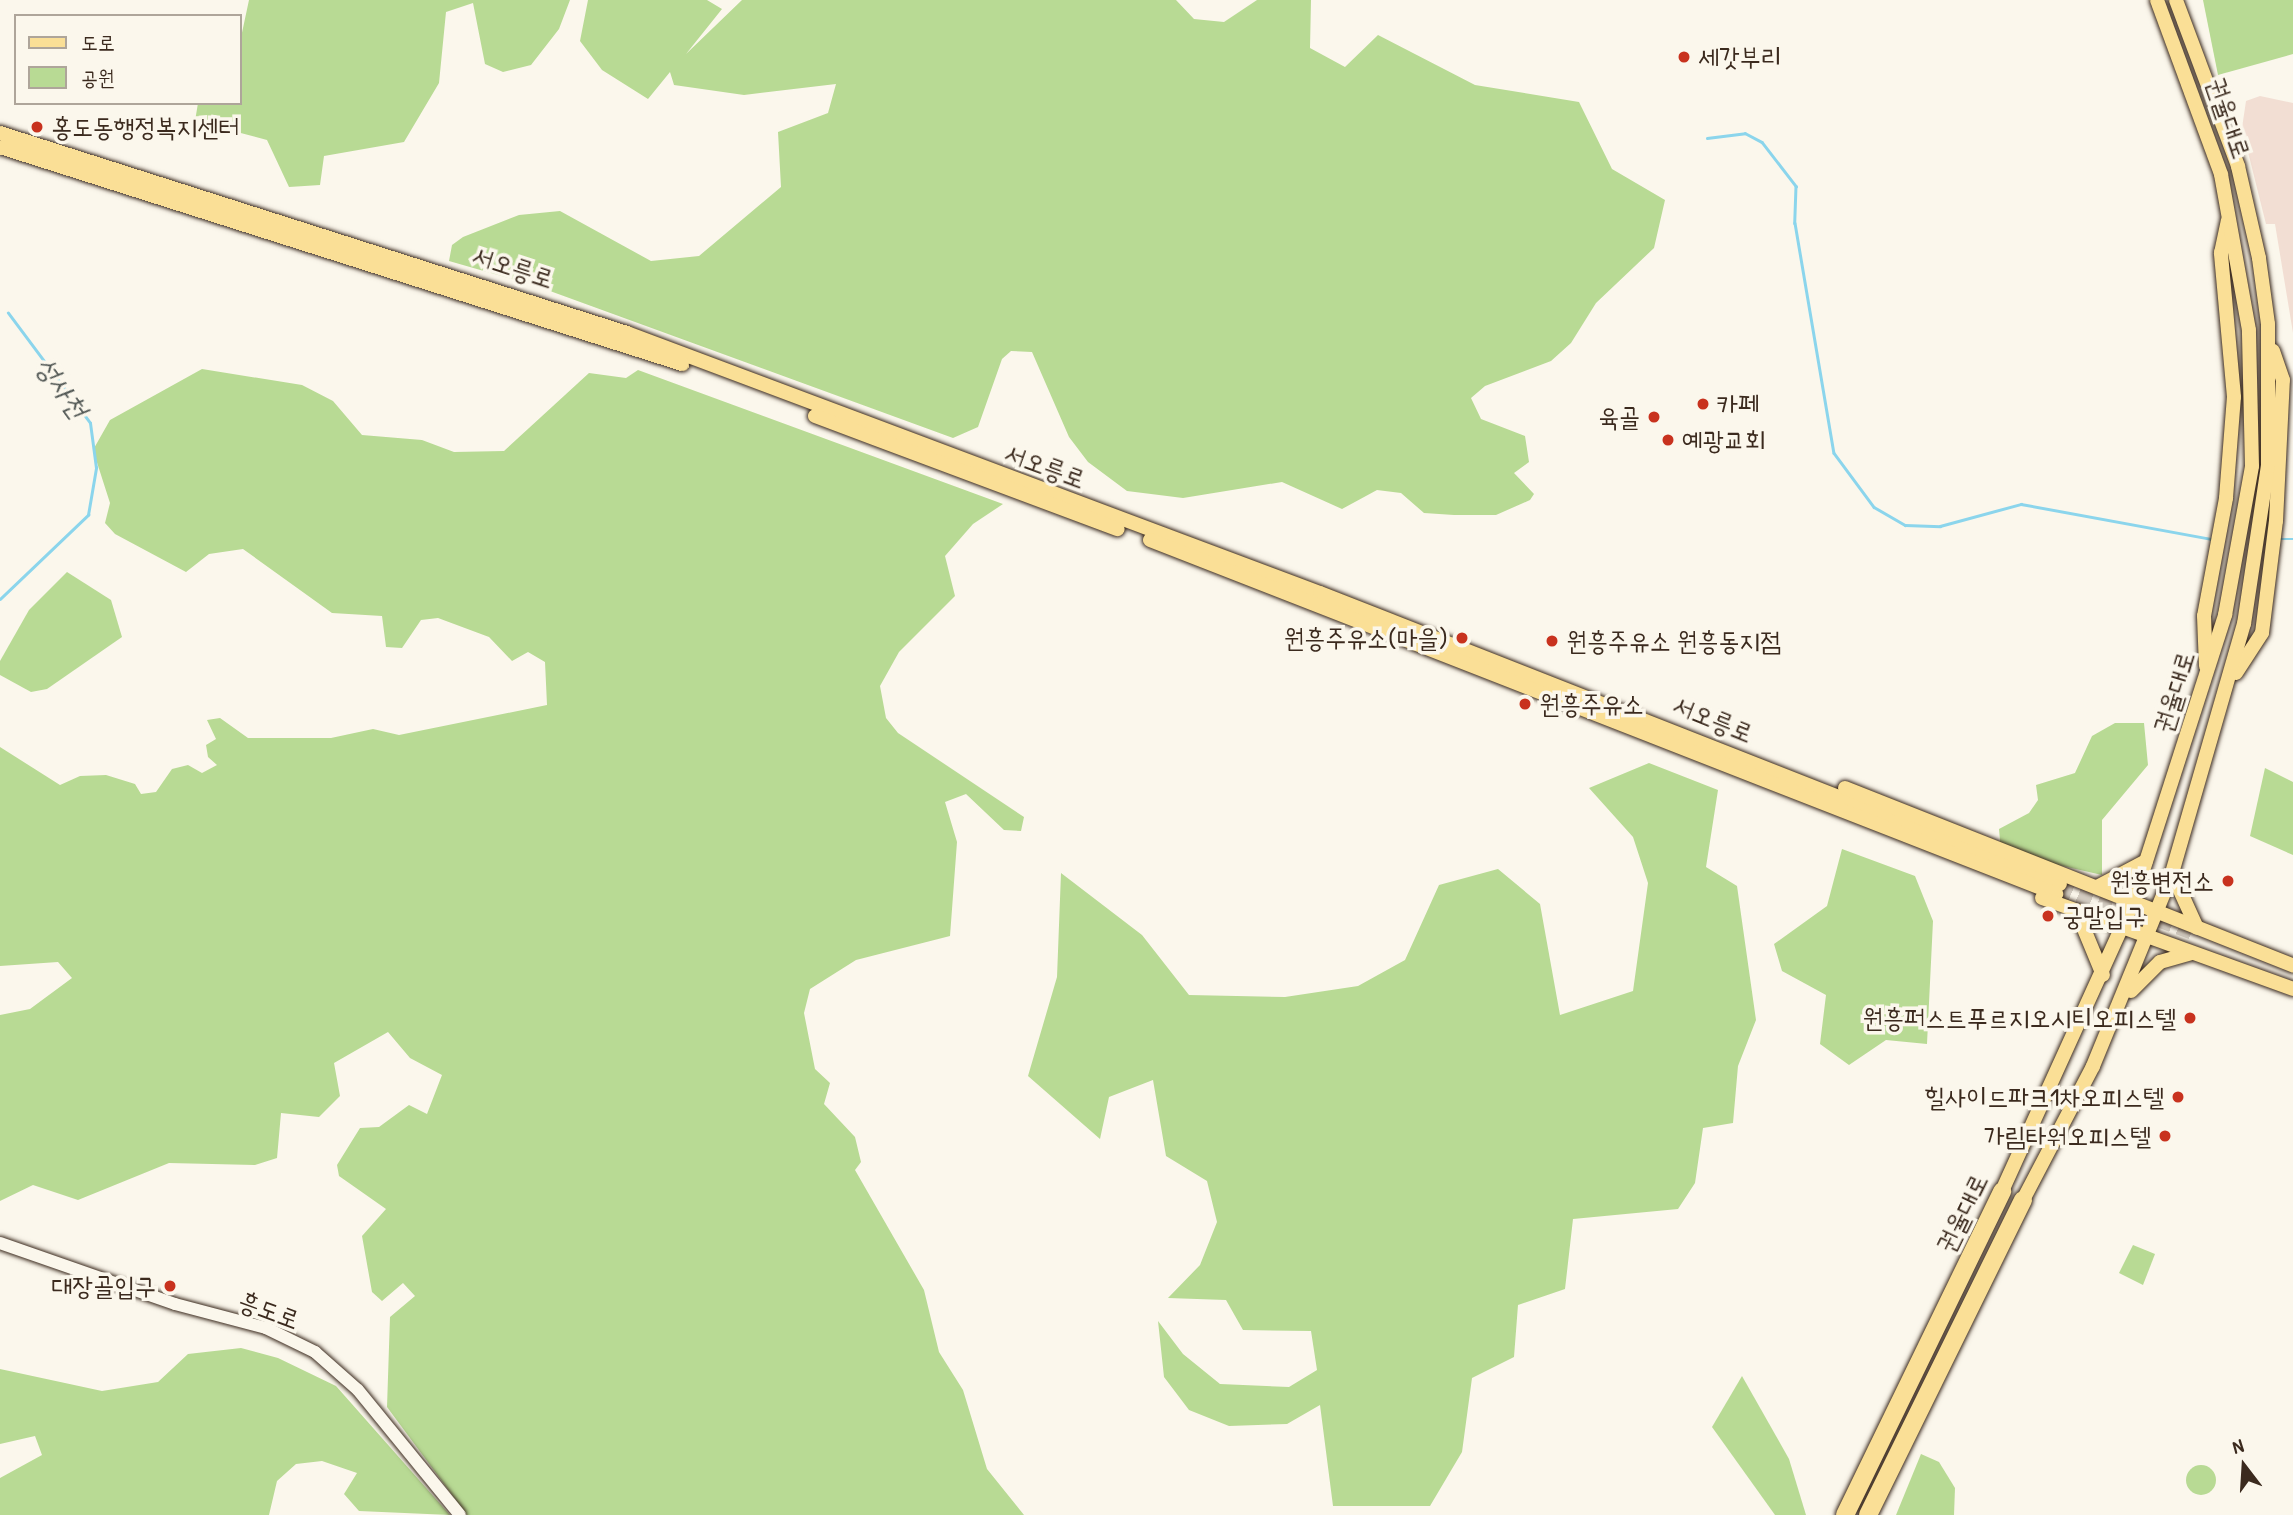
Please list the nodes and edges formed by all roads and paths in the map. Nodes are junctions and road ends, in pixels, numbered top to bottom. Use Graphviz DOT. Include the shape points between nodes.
graph roads {
  1 [pos="2157,0"];
  2 [pos="2176,0"];
  3 [pos="0,133"];
  4 [pos="0,146"];
  5 [pos="2229,213"];
  6 [pos="2268,338"];
  7 [pos="2207,676"];
  8 [pos="2229,683"];
  9 [pos="1757,763"];
  10 [pos="1768,781"];
  11 [pos="2146,861"];
  12 [pos="2172,873"];
  13 [pos="2099,886"];
  14 [pos="2132,905"];
  15 [pos="2077,912"];
  16 [pos="2157,914"];
  17 [pos="2122,927"];
  18 [pos="2198,929"];
  19 [pos="2150,937"];
  20 [pos="2194,953"];
  21 [pos="2293,965"];
  22 [pos="2103,975"];
  23 [pos="2293,989"];
  24 [pos="2123,1000"];
  25 [pos="2002,1191"];
  26 [pos="2023,1200"];
  27 [pos="0,1242"];
  28 [pos="460,1515"];
  29 [pos="1845,1515"];
  30 [pos="1868,1515"];
  1 -- 5 [label="main road, 권율대로" via="2198,104"];
  2 -- 6 [label="main road, 권율대로" via="2238,166"];
  3 -- 9 [label="main road, 서오릉로" via="539,301"];
  4 -- 10 [label="main road, 서오릉로" via="635,347"];
  5 -- 7 [label="main road" via="2221,253 2234,397 2221,527 2204,616"];
  5 -- 7 [label="main road, 권율대로" via="2249,330 2252,466 2236,572"];
  6 -- 8 [label="main road, 권율대로" via="2268,466 2254,572"];
  6 -- 8 [label="main road" via="2283,380 2273,554 2262,633"];
  7 -- 11 [label="main road, 권율대로"];
  8 -- 12 [label="main road, 권율대로"];
  9 -- 10 [label="main road, 서오릉로" via="2058,889"];
  9 -- 13 [label="main road" via="1857,792"];
  10 -- 15 [label="main road" via="1802,801"];
  11 -- 13 [label="main road"];
  11 -- 14 [label="main road, 권율대로"];
  12 -- 16 [label="main road, 권율대로"];
  12 -- 18 [label="main road" via="2182,908"];
  13 -- 14 [label="main road"];
  14 -- 16 [label="main road"];
  14 -- 17 [label="main road, 권율대로"];
  15 -- 17 [label="main road"];
  15 -- 22 [label="main road"];
  16 -- 18 [label="main road"];
  16 -- 19 [label="main road, 권율대로"];
  17 -- 19 [label="main road"];
  17 -- 22 [label="main road, 권율대로"];
  18 -- 21 [label="main road"];
  19 -- 20 [label="main road"];
  19 -- 24 [label="main road, 권율대로"];
  20 -- 23 [label="main road"];
  20 -- 24 [label="main road" via="2160,962"];
  22 -- 25 [label="main road, 권율대로"];
  24 -- 26 [label="main road, 권율대로"];
  25 -- 29 [label="highway, 권율대로"];
  26 -- 30 [label="highway, 권율대로"];
  27 -- 28 [label="street, 흥도로" via="175,1304 266,1328 315,1352 358,1390"];
}
